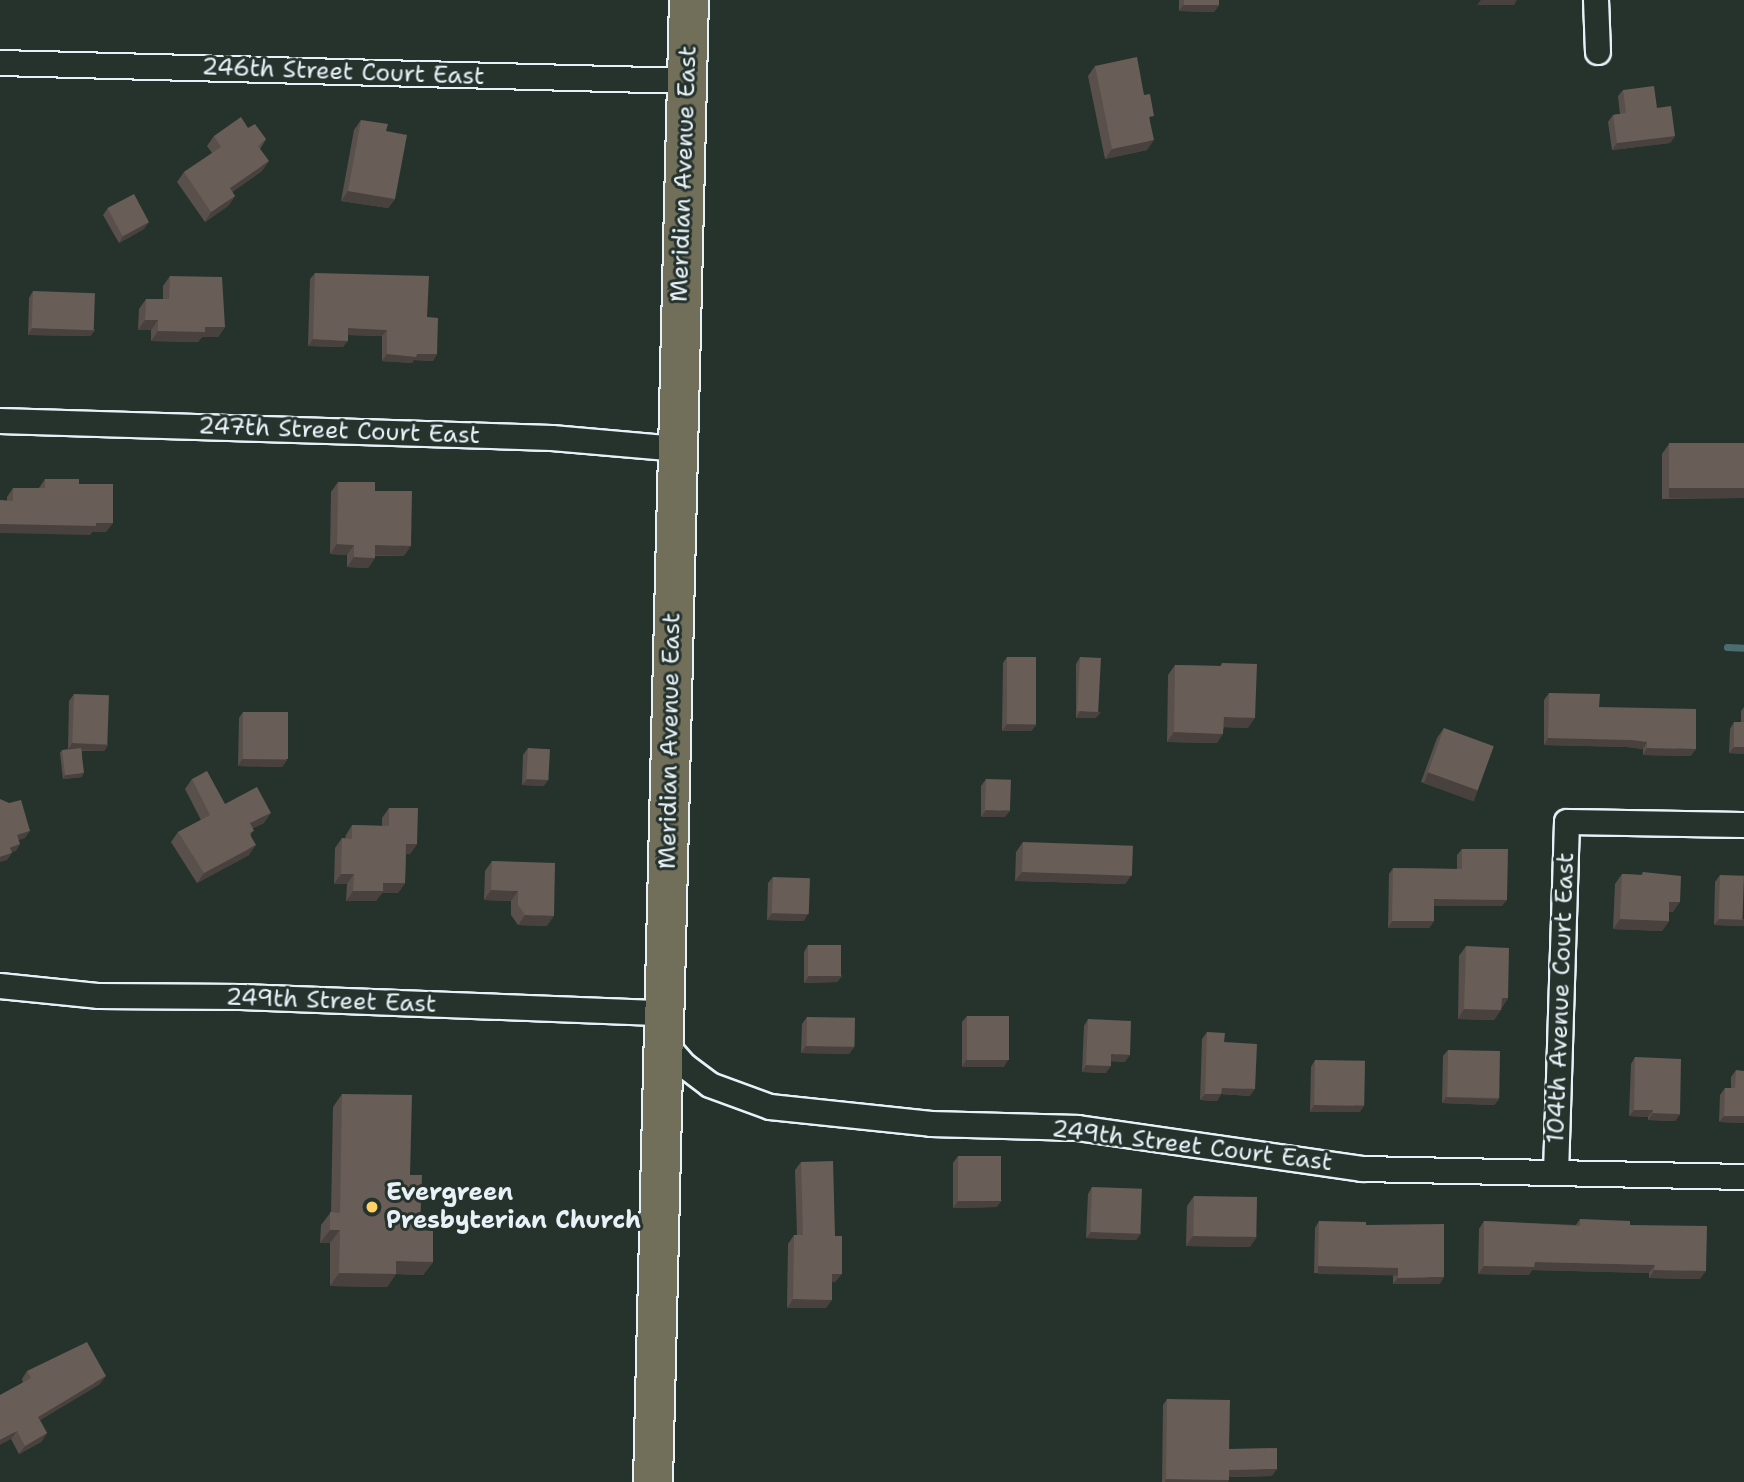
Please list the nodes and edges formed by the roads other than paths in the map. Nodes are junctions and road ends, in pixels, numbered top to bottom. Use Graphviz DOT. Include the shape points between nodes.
graph roads {
  1 [pos="690,0"];
  2 [pos="1596,0"];
  3 [pos="1598,52"];
  4 [pos="0,63"];
  5 [pos="686,81"];
  6 [pos="0,421"];
  7 [pos="677,449"];
  8 [pos="1744,825"];
  9 [pos="0,986"];
  10 [pos="663,1026"];
  11 [pos="1556,1173"];
  12 [pos="1744,1177"];
  13 [pos="653,1482"];
  1 -- 5 [label="main road, Meridian Avenue East"];
  2 -- 3 [label="street"];
  4 -- 5 [label="street, 246th Street Court East"];
  5 -- 7 [label="main road, Meridian Avenue East"];
  6 -- 7 [label="street, 247th Street Court East" via="552,438"];
  7 -- 10 [label="main road, Meridian Avenue East"];
  8 -- 11 [label="street, 104th Avenue Court East" via="1567,822"];
  9 -- 10 [label="street, 249th Street East" via="99,996 241,997"];
  10 -- 11 [label="street, 249th Street Court East" via="685,1066 710,1085 755,1103 931,1124 1078,1128 1362,1169"];
  10 -- 13 [label="main road, Meridian Avenue East"];
  11 -- 12 [label="street, 249th Street Court East"];
}
